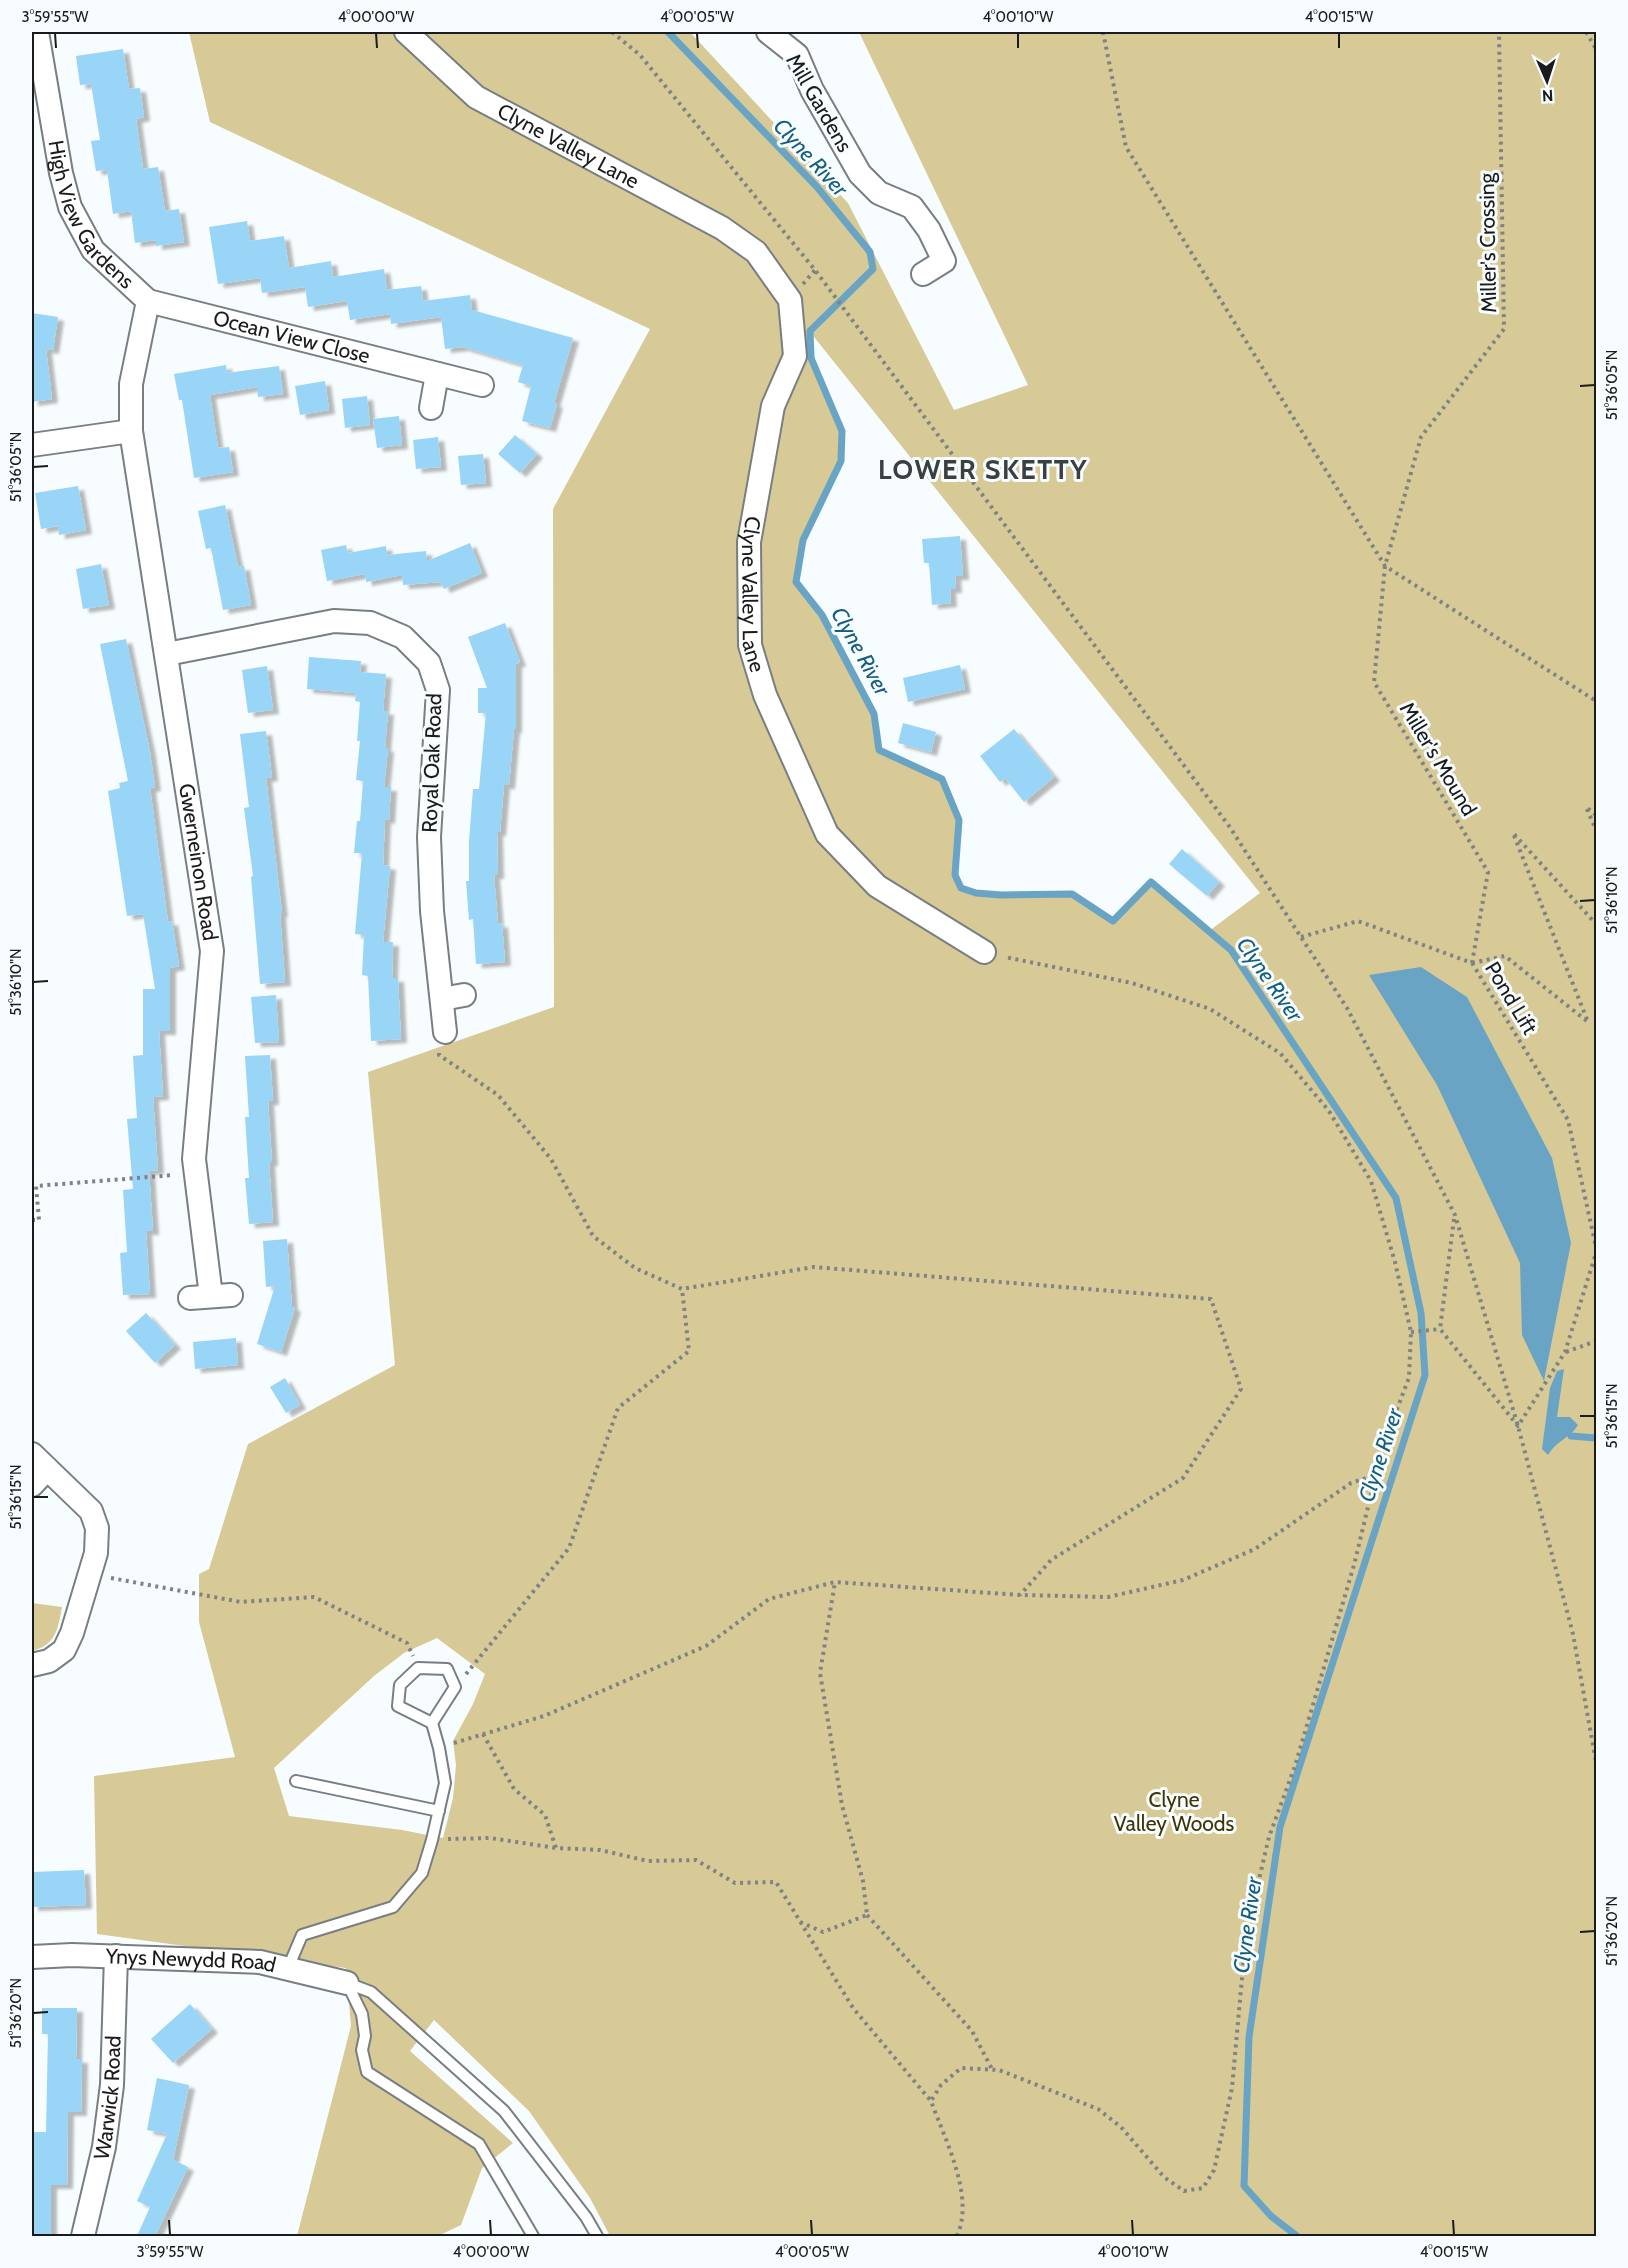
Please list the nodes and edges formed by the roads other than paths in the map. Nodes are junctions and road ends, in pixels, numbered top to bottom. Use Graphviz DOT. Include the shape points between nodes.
graph roads {
  1 [pos="37,32"];
  2 [pos="406,32"];
  3 [pos="768,32"];
  4 [pos="923,274"];
  5 [pos="148,301"];
  6 [pos="437,374"];
  7 [pos="131,384"];
  8 [pos="482,385"];
  9 [pos="431,408"];
  10 [pos="131,431"];
  11 [pos="32,445"];
  12 [pos="167,654"];
  13 [pos="984,952"];
  14 [pos="445,1032"];
  15 [pos="211,1296"];
  16 [pos="37,1470"];
  17 [pos="32,1665"];
  18 [pos="432,1723"];
  19 [pos="296,1781"];
  20 [pos="439,1811"];
  21 [pos="116,1956"];
  22 [pos="32,1957"];
  23 [pos="288,1968"];
  24 [pos="347,1983"];
  25 [pos="83,2236"];
  26 [pos="533,2236"];
  27 [pos="597,2236"];
  1 -- 5 [label="street, High View Gardens" via="70,207 93,250"];
  2 -- 13 [label="street, Clyne Valley Lane" via="476,97 722,228 756,252 790,300 795,356 773,406 749,542 750,645 765,695 827,834 877,886"];
  3 -- 4 [label="street, Mill Gardens" via="797,55 812,90 860,174 879,193 912,207 929,230 944,261"];
  5 -- 6 [label="street, Ocean View Close"];
  5 -- 7 [label="street, High View Gardens"];
  6 -- 8 [label="street, Ocean View Close"];
  6 -- 9 [label="street"];
  7 -- 10 [label="street, Gwerneinon Road"];
  10 -- 11 [label="street"];
  10 -- 12 [label="street, Gwerneinon Road"];
  12 -- 14 [label="street, Royal Oak Road" via="334,621 370,623 392,632 403,637 429,663 438,690 429,837 432,911 453,997"];
  12 -- 15 [label="street, Gwerneinon Road" via="212,951 194,1159"];
  16 -- 17 [label="street" via="90,1511 97,1528 96,1553 64,1650 49,1661"];
  18 -- 18 [label="lane" via="455,1687 447,1669 418,1668 400,1685 398,1706"];
  18 -- 20 [label="lane" via="445,1783"];
  19 -- 20 [label="lane"];
  20 -- 23 [label="lane" via="422,1873 393,1906 302,1935"];
  21 -- 22 [label="street, Ynys Newydd Road"];
  21 -- 23 [label="street, Ynys Newydd Road" via="260,1962"];
  21 -- 25 [label="street, Warwick Road" via="112,2085 104,2146"];
  23 -- 24 [label="street, Ynys Newydd Road"];
  24 -- 26 [label="lane" via="362,2014 362,2050 367,2072 479,2144"];
  24 -- 27 [label="lane" via="371,1992 504,2111"];
}
